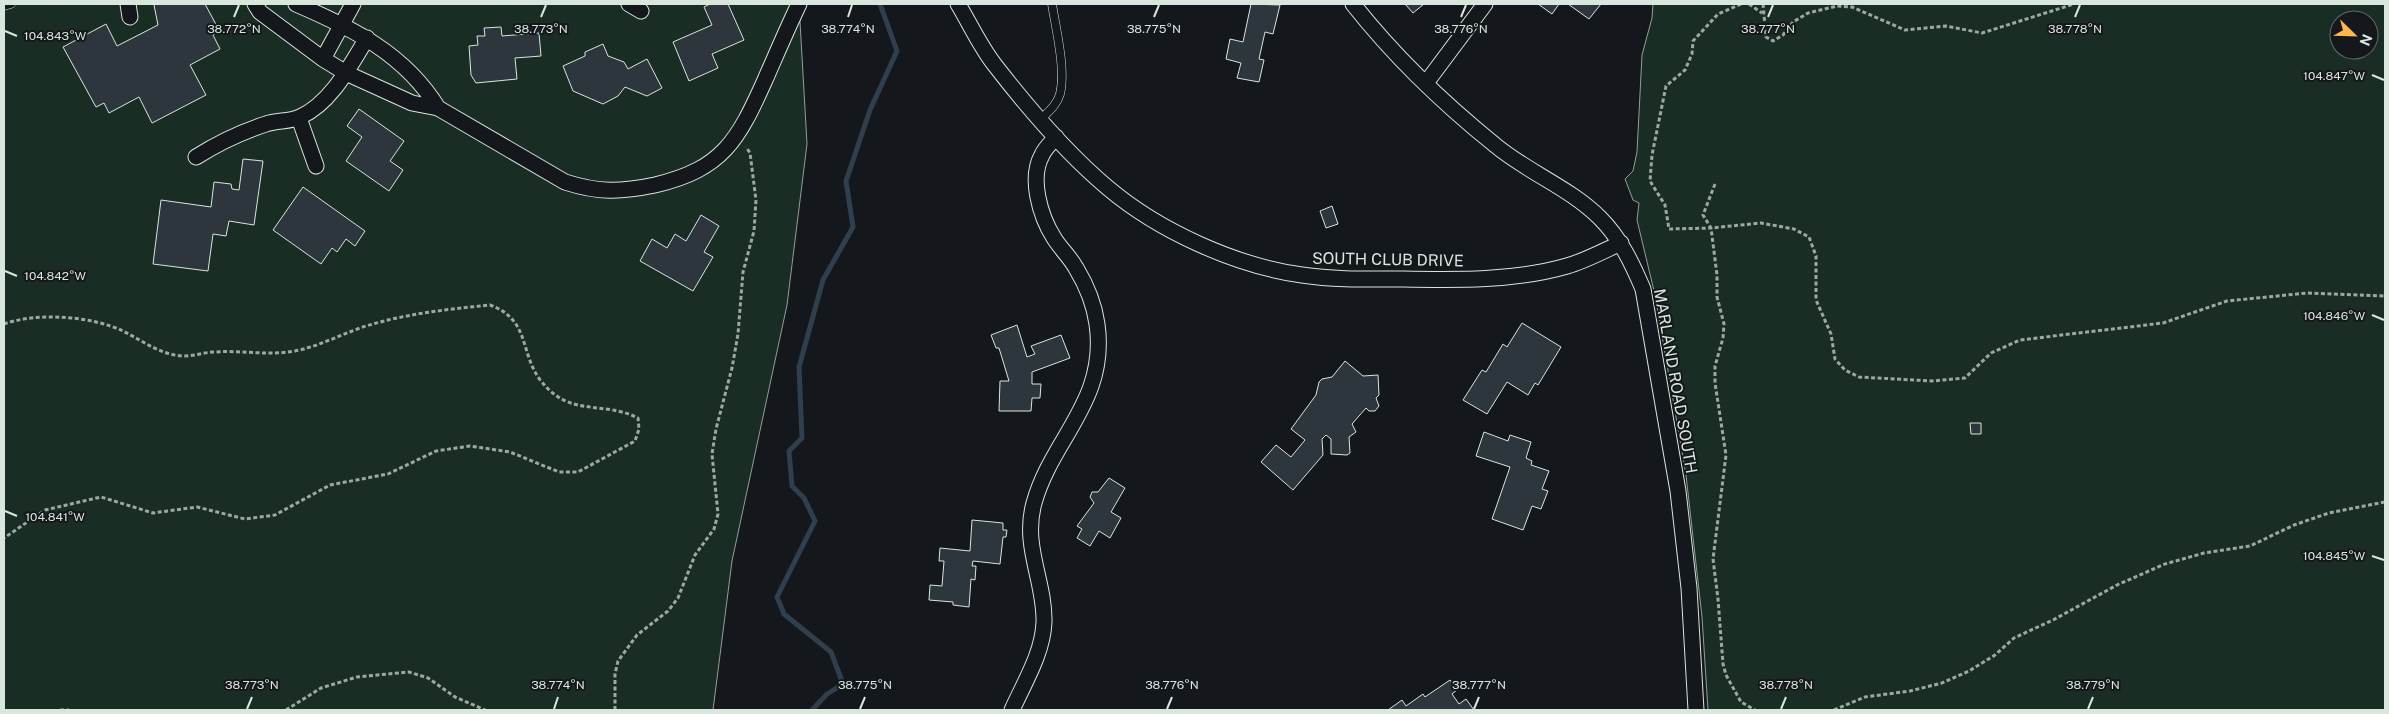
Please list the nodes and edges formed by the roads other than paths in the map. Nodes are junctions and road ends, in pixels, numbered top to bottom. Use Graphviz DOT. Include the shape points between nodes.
graph roads {
  1 [pos="11,4"];
  2 [pos="255,4"];
  3 [pos="296,4"];
  4 [pos="353,4"];
  5 [pos="799,4"];
  6 [pos="958,4"];
  7 [pos="1052,4"];
  8 [pos="1353,4"];
  9 [pos="1485,4"];
  10 [pos="4,6"];
  11 [pos="342,24"];
  12 [pos="367,38"];
  13 [pos="323,58"];
  14 [pos="346,73"];
  15 [pos="1426,83"];
  16 [pos="438,108"];
  17 [pos="299,118"];
  18 [pos="1041,120"];
  19 [pos="1056,137"];
  20 [pos="196,157"];
  21 [pos="316,166"];
  22 [pos="1621,243"];
  23 [pos="1012,710"];
  24 [pos="1696,710"];
  1 -- 10 [label="lane"];
  2 -- 13 [label="street" via="260,12"];
  3 -- 11 [label="street"];
  4 -- 11 [label="street"];
  5 -- 16 [label="street" via="738,137 726,150 692,173 647,186 608,192 565,182"];
  6 -- 18 [label="street, SOUTH CLUB DRIVE" via="993,62"];
  7 -- 18 [label="lane" via="1062,74 1060,95"];
  8 -- 15 [label="street, MARLAND ROAD SOUTH" via="1379,37"];
  9 -- 15 [label="street"];
  11 -- 12 [label="street"];
  11 -- 13 [label="street"];
  12 -- 14 [label="street"];
  12 -- 16 [label="street" via="424,86"];
  13 -- 14 [label="street"];
  14 -- 16 [label="street" via="412,103"];
  14 -- 17 [label="street" via="324,100"];
  15 -- 22 [label="street, MARLAND ROAD SOUTH" via="1496,146 1600,218"];
  17 -- 20 [label="street" via="268,123 218,143"];
  17 -- 21 [label="street"];
  18 -- 19 [label="street, SOUTH CLUB DRIVE"];
  19 -- 22 [label="street, SOUTH CLUB DRIVE" via="1108,188 1138,210 1222,254 1302,275 1438,280 1520,276 1568,266"];
  19 -- 23 [label="street" via="1042,154 1036,171 1041,210 1053,237 1075,265 1090,294 1097,328 1096,367 1080,414 1040,486 1034,504 1031,540 1044,622 1041,644"];
  22 -- 24 [label="street, MARLAND ROAD SOUTH" via="1643,289 1678,491"];
}
